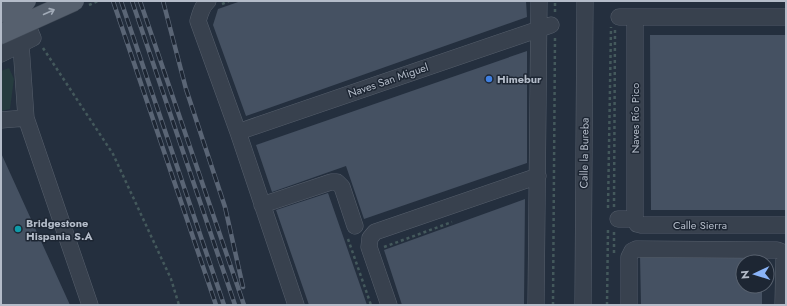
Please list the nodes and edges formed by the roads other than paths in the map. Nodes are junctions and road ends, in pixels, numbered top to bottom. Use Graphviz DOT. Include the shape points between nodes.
graph roads {
  1 [pos="74,1"];
  2 [pos="208,1"];
  3 [pos="539,1"];
  4 [pos="585,1"];
  5 [pos="22,5"];
  6 [pos="1,12"];
  7 [pos="635,17"];
  8 [pos="786,17"];
  9 [pos="615,22"];
  10 [pos="1,23"];
  11 [pos="550,26"];
  12 [pos="1,34"];
  13 [pos="22,44"];
  14 [pos="1,54"];
  15 [pos="26,118"];
  16 [pos="1,120"];
  17 [pos="238,132"];
  18 [pos="538,176"];
  19 [pos="262,205"];
  20 [pos="612,219"];
  21 [pos="635,219"];
  22 [pos="786,225"];
  23 [pos="355,226"];
  24 [pos="90,305"];
  25 [pos="296,305"];
  26 [pos="389,305"];
  27 [pos="536,305"];
  28 [pos="583,305"];
  29 [pos="629,305"];
  30 [pos="783,305"];
  12 -- 1 [label="main road, one-way, bridge"];
  2 -- 17 [label="street" via="198,21"];
  3 -- 11 [label="street"];
  4 -- 28 [label="street, Calle la Bureba"];
  5 -- 6 [label="main road, bridge"];
  5 -- 10 [label="street"];
  5 -- 13 [label="street" via="33,38"];
  7 -- 8 [label="street"];
  7 -- 9 [label="street"];
  7 -- 21 [label="street, Naves Río Pico"];
  11 -- 17 [label="street, Naves San Miguel"];
  11 -- 18 [label="street"];
  13 -- 14 [label="street"];
  13 -- 15 [label="street"];
  15 -- 16 [label="street"];
  15 -- 24 [label="street"];
  17 -- 19 [label="street"];
  18 -- 26 [label="street" via="375,232 370,238 369,248"];
  18 -- 27 [label="street"];
  19 -- 23 [label="street" via="337,182 342,187"];
  19 -- 25 [label="street"];
  20 -- 21 [label="street, Calle Sierra"];
  21 -- 22 [label="street, Calle Sierra" via="637,224 641,225"];
  29 -- 30 [label="street" via="624,284 632,251 636,250 782,252"];
}
